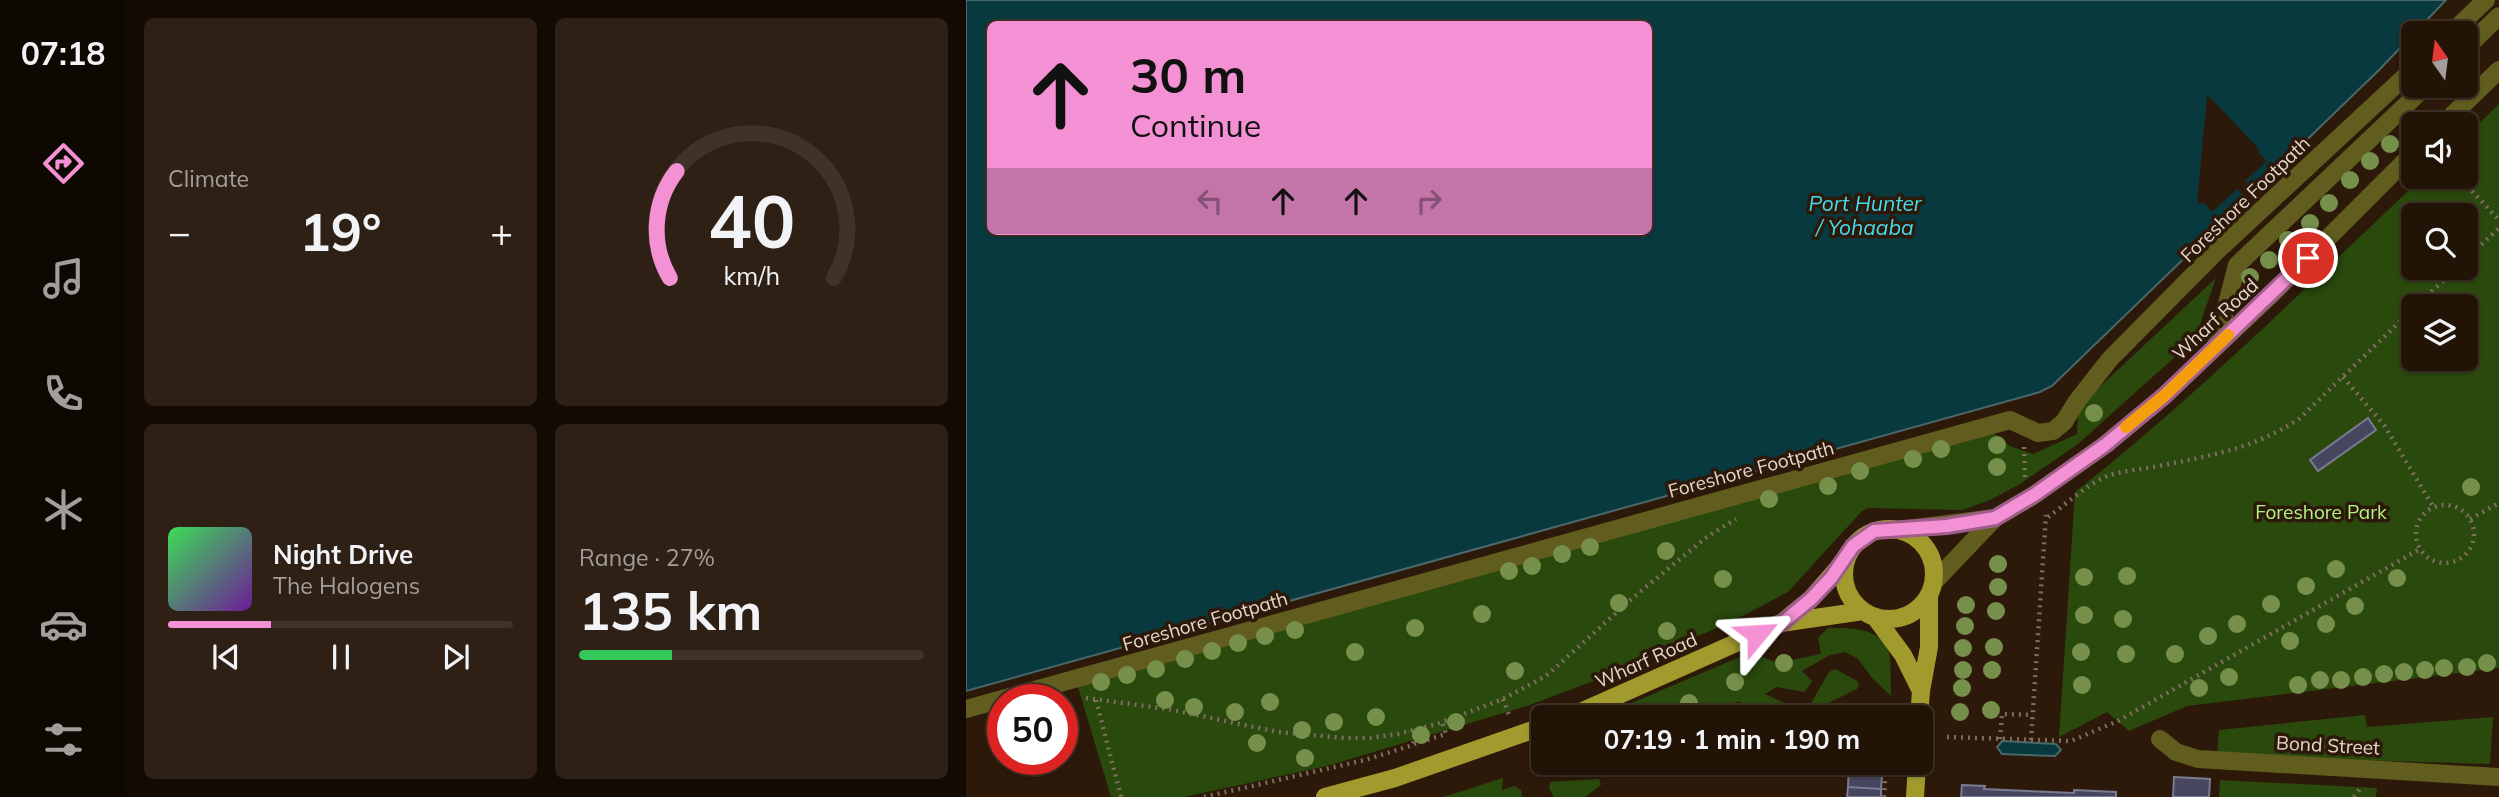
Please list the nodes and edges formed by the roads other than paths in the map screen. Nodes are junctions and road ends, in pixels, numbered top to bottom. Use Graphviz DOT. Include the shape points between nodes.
graph roads {
  1 [pos="2486,0"];
  2 [pos="2499,16"];
  3 [pos="2464,21"];
  4 [pos="2478,36"];
  5 [pos="2499,70"];
  6 [pos="2401,80"];
  7 [pos="2478,84"];
  8 [pos="2413,98"];
  9 [pos="2463,98"];
  10 [pos="2452,112"];
  11 [pos="2401,165"];
  12 [pos="2216,346"];
  13 [pos="1995,518"];
  14 [pos="1900,530"];
  15 [pos="1847,558"];
  16 [pos="1932,588"];
  17 [pos="1869,614"];
  18 [pos="1782,623"];
  19 [pos="1921,691"];
  20 [pos="1596,705"];
  21 [pos="1920,705"];
  22 [pos="966,709"];
  23 [pos="1531,731"];
  24 [pos="2160,739"];
  25 [pos="1916,775"];
  26 [pos="2499,776"];
  27 [pos="1325,797"];
  28 [pos="1915,797"];
  1 -- 3 [label="street"];
  2 -- 4 [label="street"];
  5 -- 7 [label="street"];
  6 -- 22 [label="street, Foreshore Footpath" via="2217,251 2110,359 2053,431 2038,433 2010,420"];
  8 -- 12 [label="street" via="2237,265"];
  9 -- 10 [label="street"];
  11 -- 12 [label="street, Wharf Road"];
  12 -- 13 [label="street, Wharf Road" via="2105,445"];
  13 -- 14 [label="street, Wharf Road"];
  13 -- 16 [label="street, Wharf Road"];
  14 -- 15 [label="main road" via="1874,531 1853,546"];
  14 -- 16 [label="main road" via="1927,549 1934,565"];
  15 -- 17 [label="main road" via="1844,577 1850,596"];
  15 -- 18 [label="main road, Wharf Road" via="1817,593"];
  16 -- 17 [label="main road" via="1920,607 1907,616 1891,619"];
  16 -- 19 [label="main road"];
  17 -- 18 [label="main road, Wharf Road"];
  17 -- 19 [label="main road" via="1903,654"];
  18 -- 20 [label="main road, Wharf Road"];
  19 -- 21 [label="main road"];
  23 -- 27 [label="main road"];
  24 -- 26 [label="street, Bond Street" via="2176,752 2198,760"];
  25 -- 28 [label="main road"];
}
